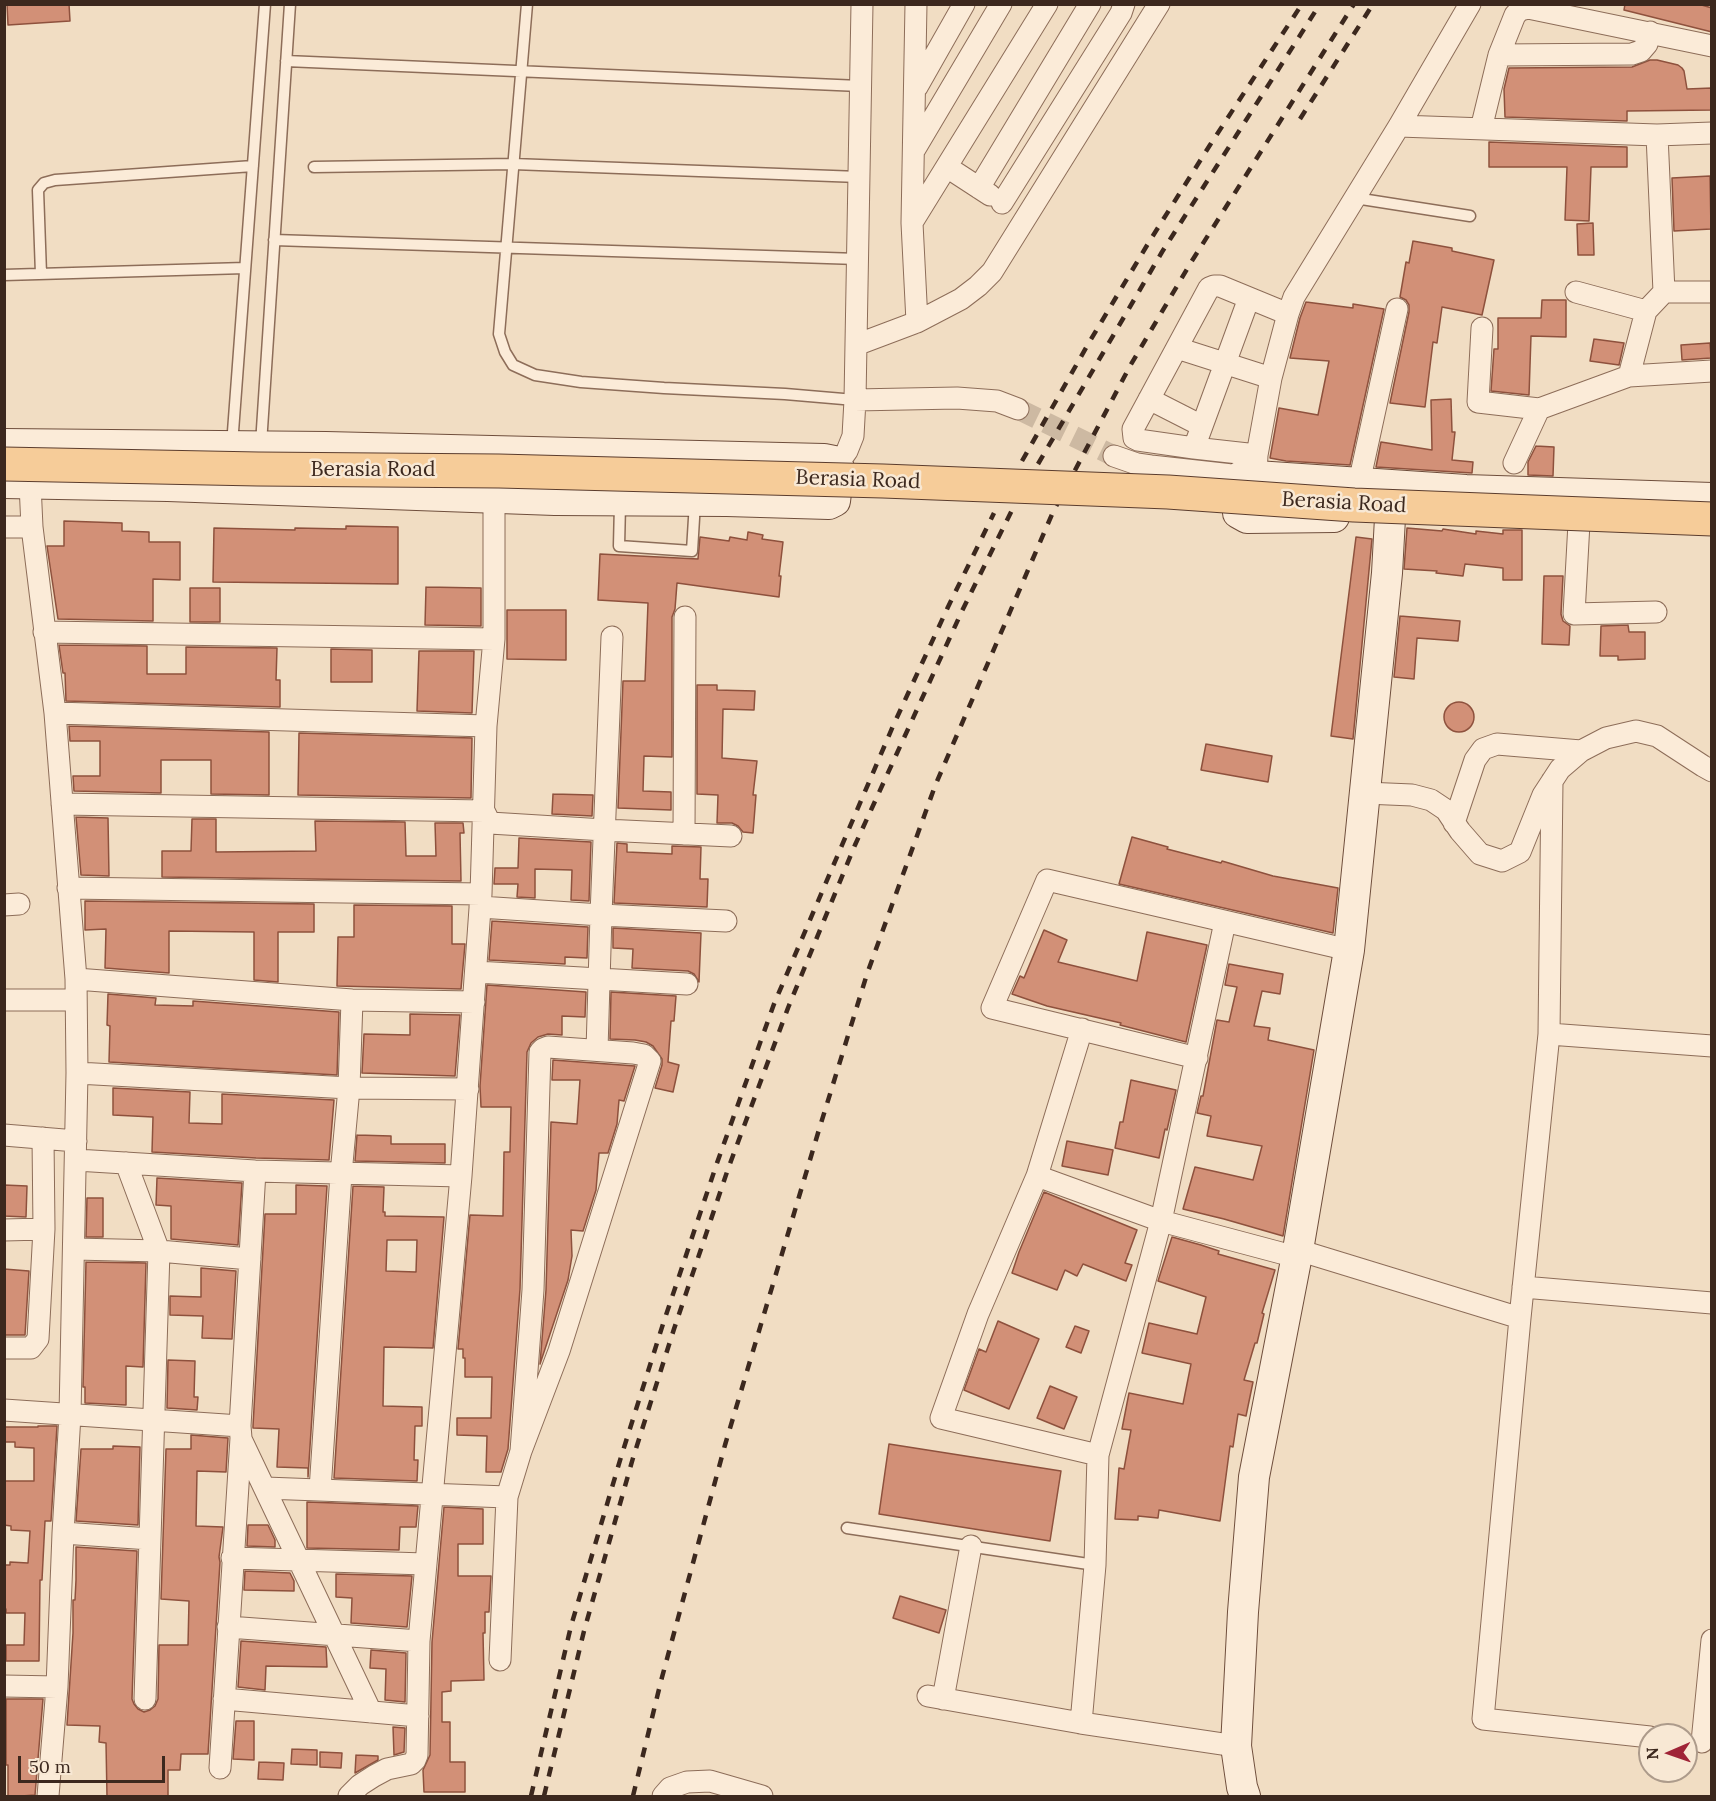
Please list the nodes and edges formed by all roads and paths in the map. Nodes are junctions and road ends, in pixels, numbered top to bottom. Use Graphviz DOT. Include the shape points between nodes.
graph roads {
  1 [pos="265,4"];
  2 [pos="291,4"];
  3 [pos="527,4"];
  4 [pos="862,4"];
  5 [pos="916,4"];
  6 [pos="946,4"];
  7 [pos="964,4"];
  8 [pos="1001,4"];
  9 [pos="1047,4"];
  10 [pos="1090,4"];
  11 [pos="1124,4"];
  12 [pos="1159,4"];
  13 [pos="1470,4"];
  14 [pos="951,28"];
  15 [pos="1650,32"];
  16 [pos="1712,46"];
  17 [pos="1500,55"];
  18 [pos="286,61"];
  19 [pos="522,70"];
  20 [pos="1006,71"];
  21 [pos="860,86"];
  22 [pos="915,90"];
  23 [pos="1038,90"];
  24 [pos="1063,105"];
  25 [pos="1088,119"];
  26 [pos="1399,126"];
  27 [pos="1481,129"];
  28 [pos="1712,133"];
  29 [pos="1657,135"];
  30 [pos="913,152"];
  31 [pos="513,164"];
  32 [pos="253,166"];
  33 [pos="314,167"];
  34 [pos="947,167"];
  35 [pos="859,177"];
  36 [pos="979,188"];
  37 [pos="1355,198"];
  38 [pos="1002,203"];
  39 [pos="1470,216"];
  40 [pos="1026,218"];
  41 [pos="912,223"];
  42 [pos="274,240"];
  43 [pos="507,248"];
  44 [pos="858,259"];
  45 [pos="245,268"];
  46 [pos="41,274"];
  47 [pos="4,275"];
  48 [pos="1576,292"];
  49 [pos="1664,292"];
  50 [pos="1712,292"];
  51 [pos="1249,298"];
  52 [pos="1397,309"];
  53 [pos="1646,311"];
  54 [pos="1288,314"];
  55 [pos="917,322"];
  56 [pos="1482,328"];
  57 [pos="856,345"];
  58 [pos="1177,348"];
  59 [pos="1225,363"];
  60 [pos="1712,371"];
  61 [pos="1629,376"];
  62 [pos="1271,378"];
  63 [pos="1149,399"];
  64 [pos="855,400"];
  65 [pos="1018,409"];
  66 [pos="1539,409"];
  67 [pos="1202,426"];
  68 [pos="4,444"];
  69 [pos="232,446"];
  70 [pos="261,446"];
  71 [pos="1194,448"];
  72 [pos="1113,456"];
  73 [pos="1514,463"];
  74 [pos="837,465"];
  75 [pos="1251,469"];
  76 [pos="13,477"];
  77 [pos="1359,483"];
  78 [pos="494,498"];
  79 [pos="1712,498"];
  80 [pos="620,500"];
  81 [pos="695,501"];
  82 [pos="1390,518"];
  83 [pos="1712,519"];
  84 [pos="1578,523"];
  85 [pos="4,527"];
  86 [pos="32,527"];
  87 [pos="1712,528"];
  88 [pos="1656,612"];
  89 [pos="685,617"];
  90 [pos="44,632"];
  91 [pos="612,637"];
  92 [pos="494,639"];
  93 [pos="55,713"];
  94 [pos="486,726"];
  95 [pos="1581,752"];
  96 [pos="1712,771"];
  97 [pos="1552,781"];
  98 [pos="1365,793"];
  99 [pos="62,804"];
  100 [pos="484,812"];
  101 [pos="1454,822"];
  102 [pos="604,830"];
  103 [pos="684,834"];
  104 [pos="731,836"];
  105 [pos="69,888"];
  106 [pos="481,901"];
  107 [pos="601,915"];
  108 [pos="726,921"];
  109 [pos="1225,922"];
  110 [pos="1348,950"];
  111 [pos="476,972"];
  112 [pos="76,979"];
  113 [pos="599,979"];
  114 [pos="687,984"];
  115 [pos="4,1000"];
  116 [pos="76,1000"];
  117 [pos="352,1000"];
  118 [pos="474,1002"];
  119 [pos="1082,1029"];
  120 [pos="1549,1034"];
  121 [pos="1712,1046"];
  122 [pos="597,1050"];
  123 [pos="1197,1058"];
  124 [pos="77,1073"];
  125 [pos="349,1088"];
  126 [pos="468,1089"];
  127 [pos="4,1135"];
  128 [pos="43,1138"];
  129 [pos="76,1151"];
  130 [pos="126,1163"];
  131 [pos="255,1171"];
  132 [pos="341,1174"];
  133 [pos="461,1176"];
  134 [pos="1037,1176"];
  135 [pos="1161,1221"];
  136 [pos="44,1229"];
  137 [pos="4,1230"];
  138 [pos="75,1249"];
  139 [pos="159,1251"];
  140 [pos="1297,1253"];
  141 [pos="250,1259"];
  142 [pos="1523,1287"];
  143 [pos="1712,1303"];
  144 [pos="1520,1318"];
  145 [pos="4,1348"];
  146 [pos="4,1410"];
  147 [pos="70,1415"];
  148 [pos="154,1420"];
  149 [pos="241,1432"];
  150 [pos="521,1451"];
  151 [pos="1098,1455"];
  152 [pos="265,1488"];
  153 [pos="320,1490"];
  154 [pos="433,1494"];
  155 [pos="507,1497"];
  156 [pos="847,1528"];
  157 [pos="63,1533"];
  158 [pos="150,1539"];
  159 [pos="971,1546"];
  160 [pos="232,1558"];
  161 [pos="299,1560"];
  162 [pos="425,1564"];
  163 [pos="1095,1565"];
  164 [pos="228,1627"];
  165 [pos="334,1634"];
  166 [pos="1712,1640"];
  167 [pos="419,1641"];
  168 [pos="500,1660"];
  169 [pos="4,1686"];
  170 [pos="57,1687"];
  171 [pos="146,1699"];
  172 [pos="224,1699"];
  173 [pos="371,1712"];
  174 [pos="418,1716"];
  175 [pos="1081,1723"];
  176 [pos="1638,1736"];
  177 [pos="1700,1742"];
  178 [pos="1236,1746"];
  179 [pos="220,1768"];
  180 [pos="48,1797"];
  181 [pos="349,1797"];
  182 [pos="663,1797"];
  183 [pos="762,1797"];
  184 [pos="1245,1797"];
  1 -- 32 [label="lane"];
  2 -- 18 [label="lane"];
  3 -- 19 [label="lane"];
  4 -- 21 [label="street"];
  5 -- 22 [label="street"];
  6 -- 14 [label="street"];
  7 -- 14 [label="street"];
  8 -- 30 [label="street"];
  9 -- 20 [label="street"];
  10 -- 23 [label="street"];
  11 -- 24 [label="street"];
  12 -- 25 [label="street"];
  13 -- 26 [label="street"];
  14 -- 22 [label="street"];
  15 -- 16 [label="street"];
  15 -- 17 [label="street" via="1647,44 1632,54"];
  15 -- 17 [label="street" via="1528,8 1515,15"];
  17 -- 27 [label="street"];
  18 -- 19 [label="lane"];
  18 -- 42 [label="lane"];
  19 -- 21 [label="lane"];
  19 -- 31 [label="lane"];
  20 -- 23 [label="street"];
  20 -- 34 [label="street"];
  21 -- 35 [label="street"];
  22 -- 30 [label="street"];
  23 -- 24 [label="street"];
  23 -- 36 [label="street"];
  24 -- 25 [label="street"];
  24 -- 38 [label="street"];
  25 -- 40 [label="street"];
  26 -- 27 [label="street"];
  26 -- 37 [label="street"];
  27 -- 29 [label="street"];
  28 -- 29 [label="street"];
  29 -- 49 [label="street"];
  30 -- 41 [label="street"];
  31 -- 33 [label="lane"];
  31 -- 35 [label="lane"];
  31 -- 43 [label="lane"];
  32 -- 45 [label="lane"];
  32 -- 46 [label="lane" via="44,183 38,190"];
  34 -- 36 [label="street"];
  34 -- 41 [label="street"];
  35 -- 44 [label="street"];
  36 -- 38 [label="street"];
  37 -- 39 [label="lane"];
  37 -- 54 [label="street" via="1294,297"];
  38 -- 40 [label="street"];
  40 -- 55 [label="street" via="992,272 978,286"];
  41 -- 55 [label="street"];
  42 -- 43 [label="lane"];
  42 -- 70 [label="lane"];
  43 -- 44 [label="lane"];
  43 -- 64 [label="lane" via="499,334 513,365 535,375 581,382"];
  44 -- 57 [label="street"];
  45 -- 46 [label="lane"];
  45 -- 69 [label="lane"];
  46 -- 47 [label="lane"];
  48 -- 53 [label="street"];
  49 -- 50 [label="street"];
  49 -- 53 [label="street"];
  51 -- 54 [label="street"];
  51 -- 58 [label="street" via="1220,286 1209,288"];
  51 -- 59 [label="street"];
  52 -- 77 [label="street"];
  53 -- 61 [label="street"];
  54 -- 62 [label="street"];
  55 -- 57 [label="street"];
  56 -- 66 [label="street" via="1478,402"];
  57 -- 64 [label="street"];
  58 -- 59 [label="street"];
  58 -- 63 [label="street"];
  59 -- 62 [label="street"];
  59 -- 67 [label="street"];
  60 -- 61 [label="street"];
  61 -- 66 [label="street"];
  62 -- 75 [label="street"];
  63 -- 67 [label="street"];
  63 -- 71 [label="street" via="1133,429 1134,438"];
  64 -- 65 [label="street" via="967,398"];
  64 -- 74 [label="street" via="853,436"];
  66 -- 73 [label="street"];
  67 -- 71 [label="street"];
  68 -- 69 [label="street"];
  69 -- 70 [label="street"];
  70 -- 74 [label="street" via="824,459"];
  71 -- 75 [label="street"];
  72 -- 75 [label="street" via="1144,465"];
  74 -- 81 [label="street" via="835,501 829,504"];
  75 -- 77 [label="street"];
  75 -- 82 [label="street" via="1237,486 1238,513 1247,518"];
  76 -- 78 [label="street"];
  76 -- 83 [label="main road, Berasia Road, bridge" via="258,470 589,472 1145,490 1354,505"];
  76 -- 86 [label="street"];
  77 -- 79 [label="street"];
  78 -- 80 [label="street"];
  78 -- 92 [label="street"];
  80 -- 81 [label="street"];
  80 -- 81 [label="lane" via="619,546 692,550"];
  82 -- 84 [label="street"];
  82 -- 98 [label="street"];
  84 -- 87 [label="street"];
  84 -- 88 [label="street" via="1575,614"];
  85 -- 86 [label="street"];
  86 -- 90 [label="street"];
  89 -- 103 [label="street"];
  90 -- 92 [label="street"];
  90 -- 93 [label="street"];
  91 -- 102 [label="street"];
  92 -- 94 [label="street"];
  93 -- 94 [label="street"];
  93 -- 99 [label="street"];
  94 -- 100 [label="street"];
  95 -- 96 [label="street" via="1606,738 1636,731 1657,736"];
  95 -- 97 [label="street"];
  95 -- 101 [label="street" via="1497,744 1483,749 1475,760"];
  97 -- 101 [label="street" via="1520,852 1502,861 1480,854"];
  97 -- 120 [label="street"];
  98 -- 101 [label="street" via="1431,800 1446,810"];
  98 -- 110 [label="street"];
  99 -- 100 [label="street"];
  99 -- 105 [label="street"];
  100 -- 102 [label="street" via="490,823"];
  100 -- 106 [label="street"];
  102 -- 103 [label="street"];
  102 -- 107 [label="street"];
  103 -- 104 [label="street"];
  105 -- 106 [label="street"];
  105 -- 112 [label="street"];
  106 -- 107 [label="street"];
  106 -- 111 [label="street"];
  107 -- 108 [label="street"];
  107 -- 113 [label="street"];
  109 -- 110 [label="street"];
  109 -- 119 [label="street" via="1047,880 992,1008"];
  109 -- 123 [label="street"];
  110 -- 140 [label="street"];
  111 -- 113 [label="street"];
  111 -- 118 [label="street"];
  112 -- 116 [label="street"];
  112 -- 117 [label="street"];
  113 -- 114 [label="street"];
  113 -- 122 [label="street"];
  115 -- 116 [label="street"];
  116 -- 124 [label="street"];
  117 -- 118 [label="street"];
  117 -- 125 [label="street"];
  118 -- 126 [label="street"];
  119 -- 123 [label="street"];
  119 -- 134 [label="street"];
  120 -- 121 [label="street"];
  120 -- 142 [label="street"];
  122 -- 150 [label="street" via="548,1047 540,1052 535,1251"];
  122 -- 150 [label="street" via="644,1055 650,1061 559,1351"];
  123 -- 135 [label="street"];
  124 -- 125 [label="street"];
  124 -- 129 [label="street"];
  125 -- 126 [label="street"];
  125 -- 132 [label="street"];
  126 -- 133 [label="street"];
  127 -- 128 [label="street"];
  128 -- 129 [label="street"];
  128 -- 136 [label="street"];
  129 -- 130 [label="street"];
  129 -- 138 [label="street"];
  130 -- 131 [label="street"];
  130 -- 139 [label="street"];
  131 -- 132 [label="street"];
  131 -- 141 [label="street"];
  132 -- 133 [label="street"];
  132 -- 153 [label="street"];
  133 -- 154 [label="street"];
  134 -- 135 [label="street"];
  134 -- 151 [label="street" via="978,1314 941,1418"];
  135 -- 140 [label="street"];
  135 -- 151 [label="street"];
  136 -- 137 [label="street"];
  136 -- 145 [label="street" via="38,1340 31,1348"];
  138 -- 139 [label="street"];
  138 -- 147 [label="street"];
  139 -- 141 [label="street"];
  139 -- 148 [label="street"];
  140 -- 144 [label="street"];
  140 -- 178 [label="street" via="1254,1477"];
  141 -- 149 [label="street"];
  142 -- 143 [label="street"];
  142 -- 144 [label="street"];
  144 -- 176 [label="street" via="1484,1719"];
  146 -- 147 [label="street"];
  147 -- 148 [label="street"];
  147 -- 157 [label="street"];
  148 -- 149 [label="street"];
  148 -- 158 [label="street"];
  149 -- 152 [label="street"];
  149 -- 160 [label="street"];
  150 -- 155 [label="street"];
  151 -- 163 [label="street"];
  152 -- 153 [label="street"];
  152 -- 161 [label="street"];
  153 -- 154 [label="street"];
  154 -- 155 [label="street"];
  154 -- 162 [label="street"];
  155 -- 168 [label="street"];
  156 -- 159 [label="lane"];
  157 -- 158 [label="street"];
  157 -- 170 [label="street"];
  158 -- 171 [label="street"];
  159 -- 163 [label="lane"];
  159 -- 175 [label="street" via="936,1697"];
  160 -- 161 [label="street"];
  160 -- 164 [label="street"];
  161 -- 162 [label="street"];
  161 -- 165 [label="street"];
  162 -- 167 [label="street"];
  163 -- 175 [label="street"];
  164 -- 165 [label="street"];
  164 -- 172 [label="street"];
  165 -- 167 [label="street"];
  165 -- 173 [label="street"];
  166 -- 177 [label="street"];
  167 -- 174 [label="street"];
  169 -- 170 [label="street"];
  170 -- 180 [label="street"];
  172 -- 173 [label="street"];
  172 -- 179 [label="street"];
  173 -- 174 [label="street"];
  174 -- 181 [label="street" via="415,1760 387,1768"];
  175 -- 178 [label="street"];
  178 -- 184 [label="street"];
  182 -- 183 [label="street" via="670,1788 687,1782 710,1781"];
}
